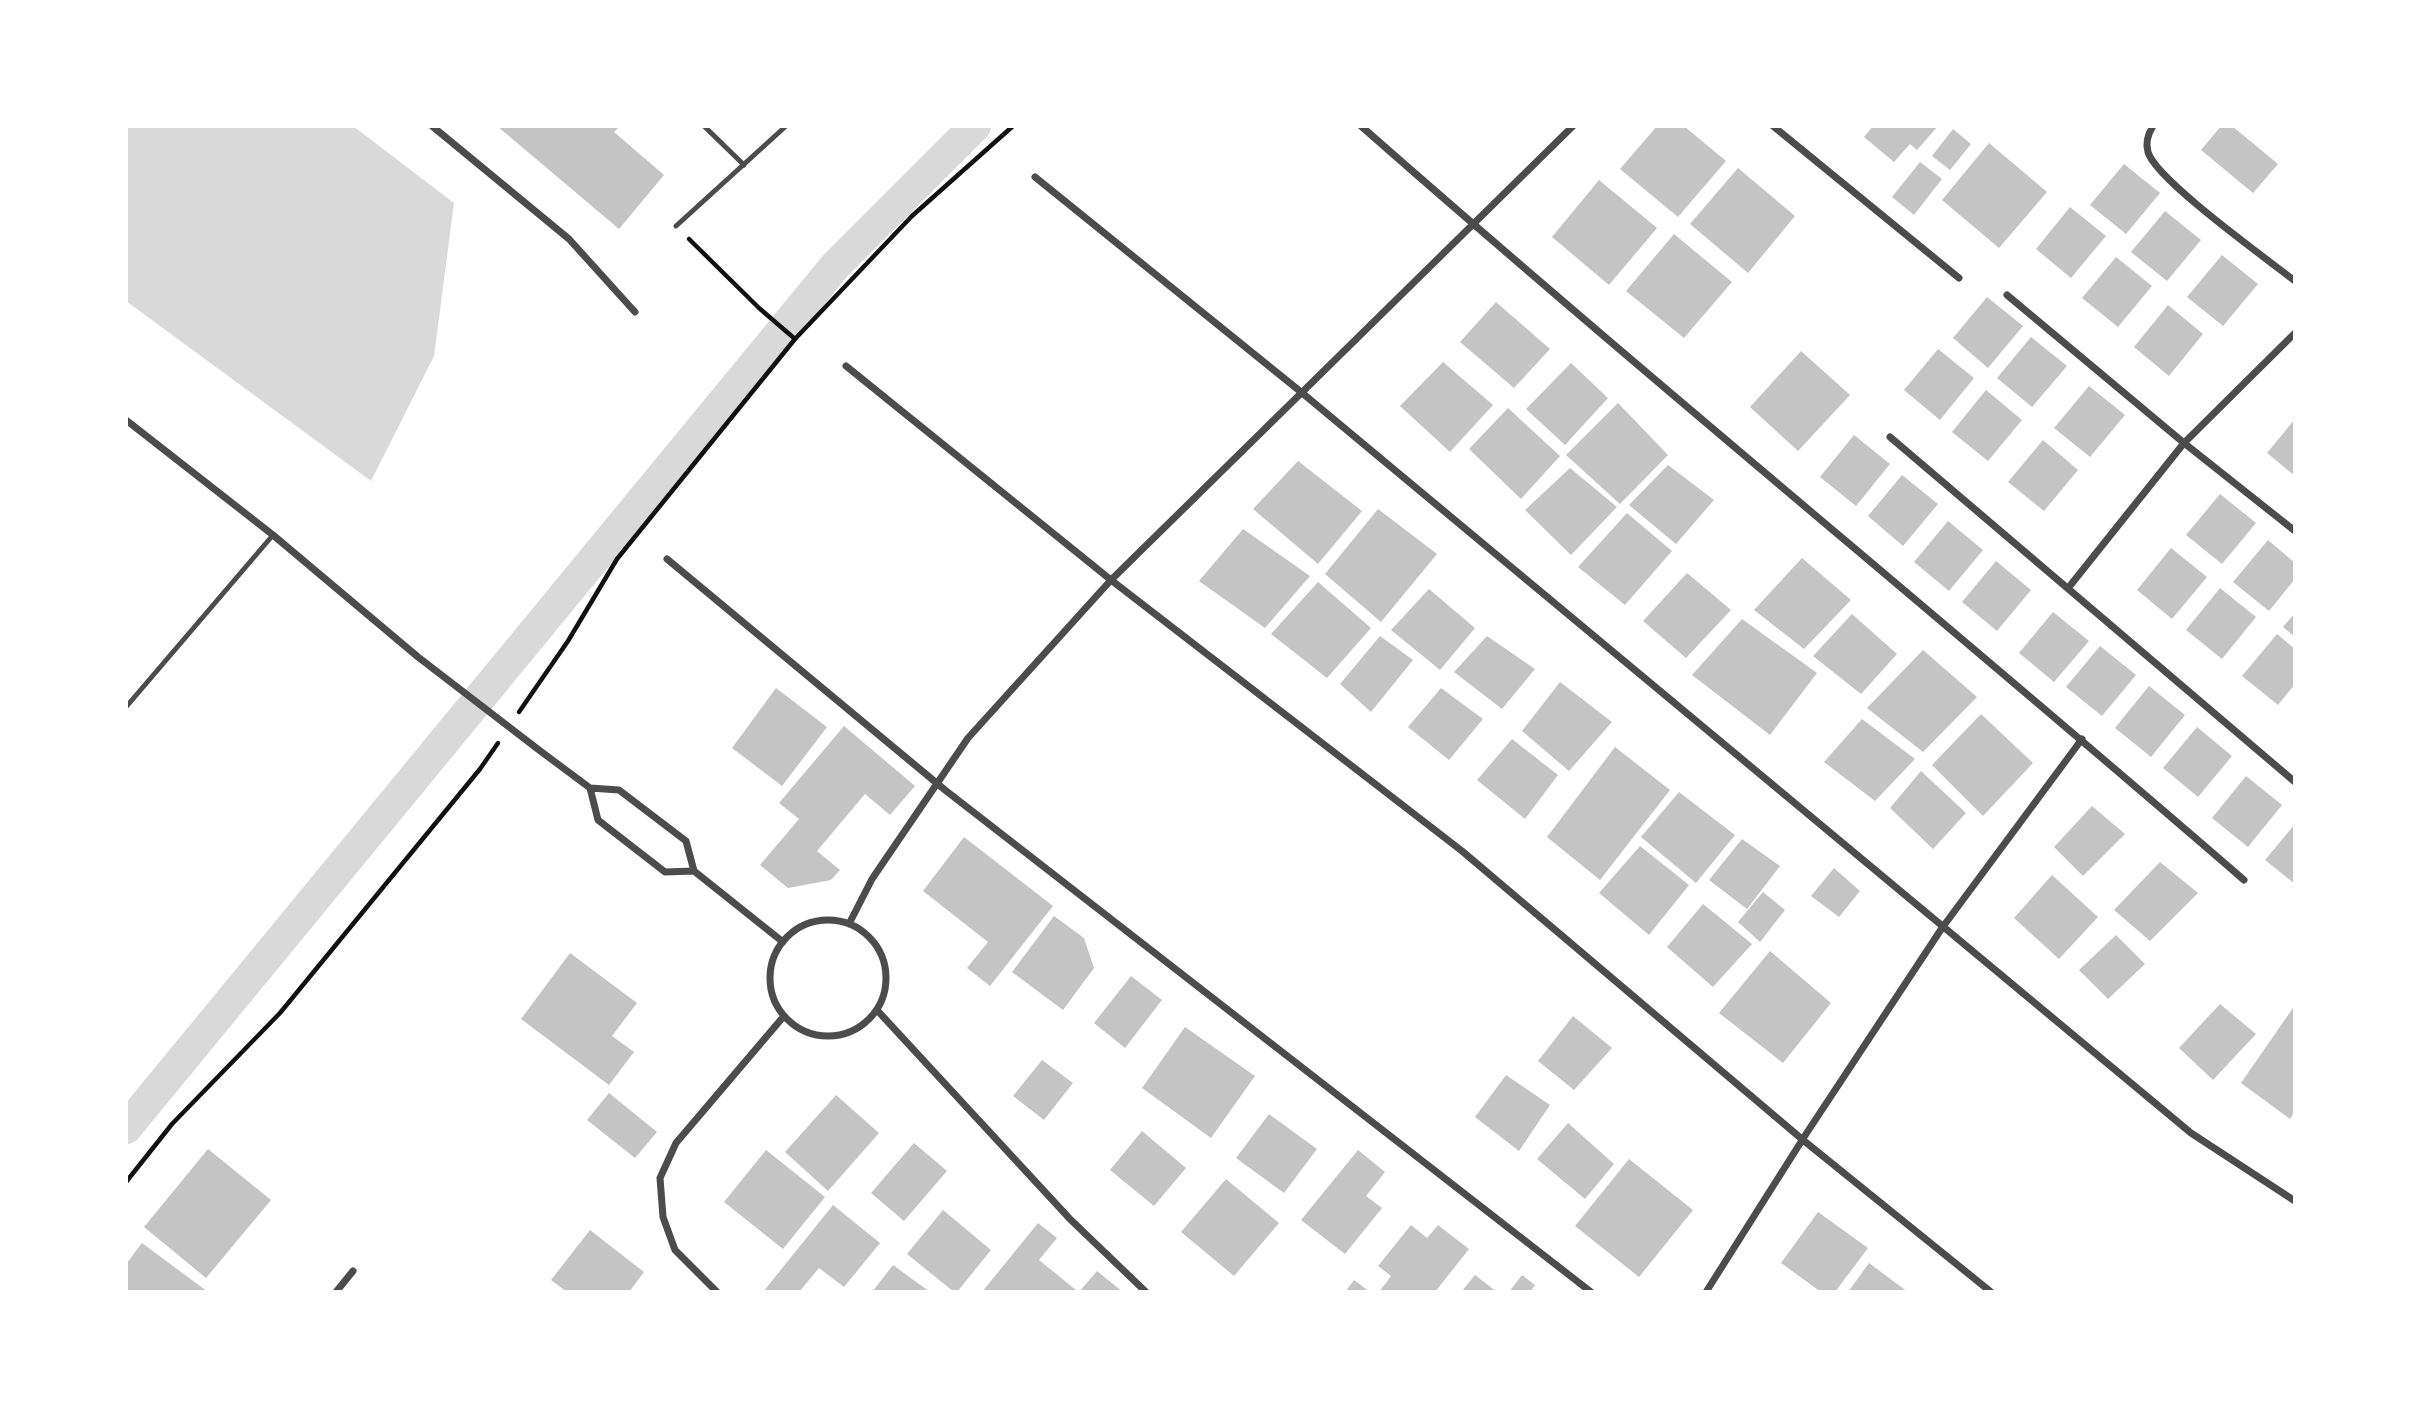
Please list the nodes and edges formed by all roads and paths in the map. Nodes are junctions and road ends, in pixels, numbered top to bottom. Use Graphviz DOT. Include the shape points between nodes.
graph roads {
  1 [pos="432,126"];
  2 [pos="704,126"];
  3 [pos="786,126"];
  4 [pos="1013,126"];
  5 [pos="1362,126"];
  6 [pos="1573,126"];
  7 [pos="1773,126"];
  8 [pos="2153,126"];
  9 [pos="744,164"];
  10 [pos="1035,177"];
  11 [pos="1473,224"];
  12 [pos="676,226"];
  13 [pos="1959,278"];
  14 [pos="2295,281"];
  15 [pos="2007,295"];
  16 [pos="635,313"];
  17 [pos="2295,333"];
  18 [pos="795,339"];
  19 [pos="846,366"];
  20 [pos="1301,392"];
  21 [pos="126,420"];
  22 [pos="1890,437"];
  23 [pos="2184,443"];
  24 [pos="2295,531"];
  25 [pos="273,535"];
  26 [pos="667,559"];
  27 [pos="1111,580"];
  28 [pos="2069,587"];
  29 [pos="126,707"];
  30 [pos="516,716"];
  31 [pos="502,737"];
  32 [pos="2082,739"];
  33 [pos="2295,782"];
  34 [pos="937,783"];
  35 [pos="590,788"];
  36 [pos="694,871"];
  37 [pos="2244,880"];
  38 [pos="849,924"];
  39 [pos="1942,928"];
  40 [pos="783,942"];
  41 [pos="877,1010"];
  42 [pos="784,1016"];
  43 [pos="1803,1140"];
  44 [pos="126,1182"];
  45 [pos="2295,1201"];
  46 [pos="353,1271"];
  47 [pos="336,1292"];
  48 [pos="717,1292"];
  49 [pos="1146,1292"];
  50 [pos="1591,1292"];
  51 [pos="1706,1292"];
  52 [pos="1991,1292"];
  1 -- 16 [label="street" via="569,239"];
  2 -- 9 [label="lane"];
  3 -- 9 [label="lane"];
  4 -- 18 [label="path" via="912,216"];
  5 -- 11 [label="street"];
  6 -- 11 [label="street"];
  7 -- 13 [label="street"];
  8 -- 14 [label="street" via="2147,135 2148,153 2164,177"];
  9 -- 12 [label="lane"];
  10 -- 20 [label="street"];
  11 -- 20 [label="street"];
  11 -- 32 [label="street"];
  12 -- 18 [label="path"];
  15 -- 23 [label="street"];
  17 -- 23 [label="street"];
  18 -- 30 [label="path" via="617,559"];
  19 -- 27 [label="street"];
  20 -- 27 [label="street"];
  20 -- 39 [label="street"];
  21 -- 25 [label="street"];
  22 -- 28 [label="street"];
  23 -- 24 [label="street"];
  23 -- 28 [label="street"];
  25 -- 29 [label="lane"];
  25 -- 35 [label="street" via="418,657"];
  26 -- 34 [label="street"];
  27 -- 34 [label="street" via="968,738"];
  27 -- 43 [label="street" via="1462,852"];
  28 -- 33 [label="street"];
  31 -- 44 [label="path" via="280,1013 172,1124"];
  32 -- 37 [label="street"];
  32 -- 39 [label="street"];
  34 -- 38 [label="street" via="872,879"];
  34 -- 50 [label="street"];
  35 -- 36 [label="street" via="619,790 686,841"];
  35 -- 36 [label="street" via="598,820 665,872"];
  36 -- 40 [label="street"];
  38 -- 40 [label="street" via="813,922 796,929"];
  38 -- 41 [label="street" via="876,945 884,961 885,986"];
  39 -- 43 [label="street"];
  39 -- 45 [label="street" via="2191,1133"];
  40 -- 42 [label="street" via="770,979"];
  41 -- 42 [label="street" via="865,1023 832,1036 814,1035"];
  41 -- 49 [label="street" via="1071,1220"];
  42 -- 48 [label="street" via="676,1143 660,1178 663,1217 675,1250"];
  43 -- 51 [label="street"];
  43 -- 52 [label="street"];
  46 -- 47 [label="street"];
}
